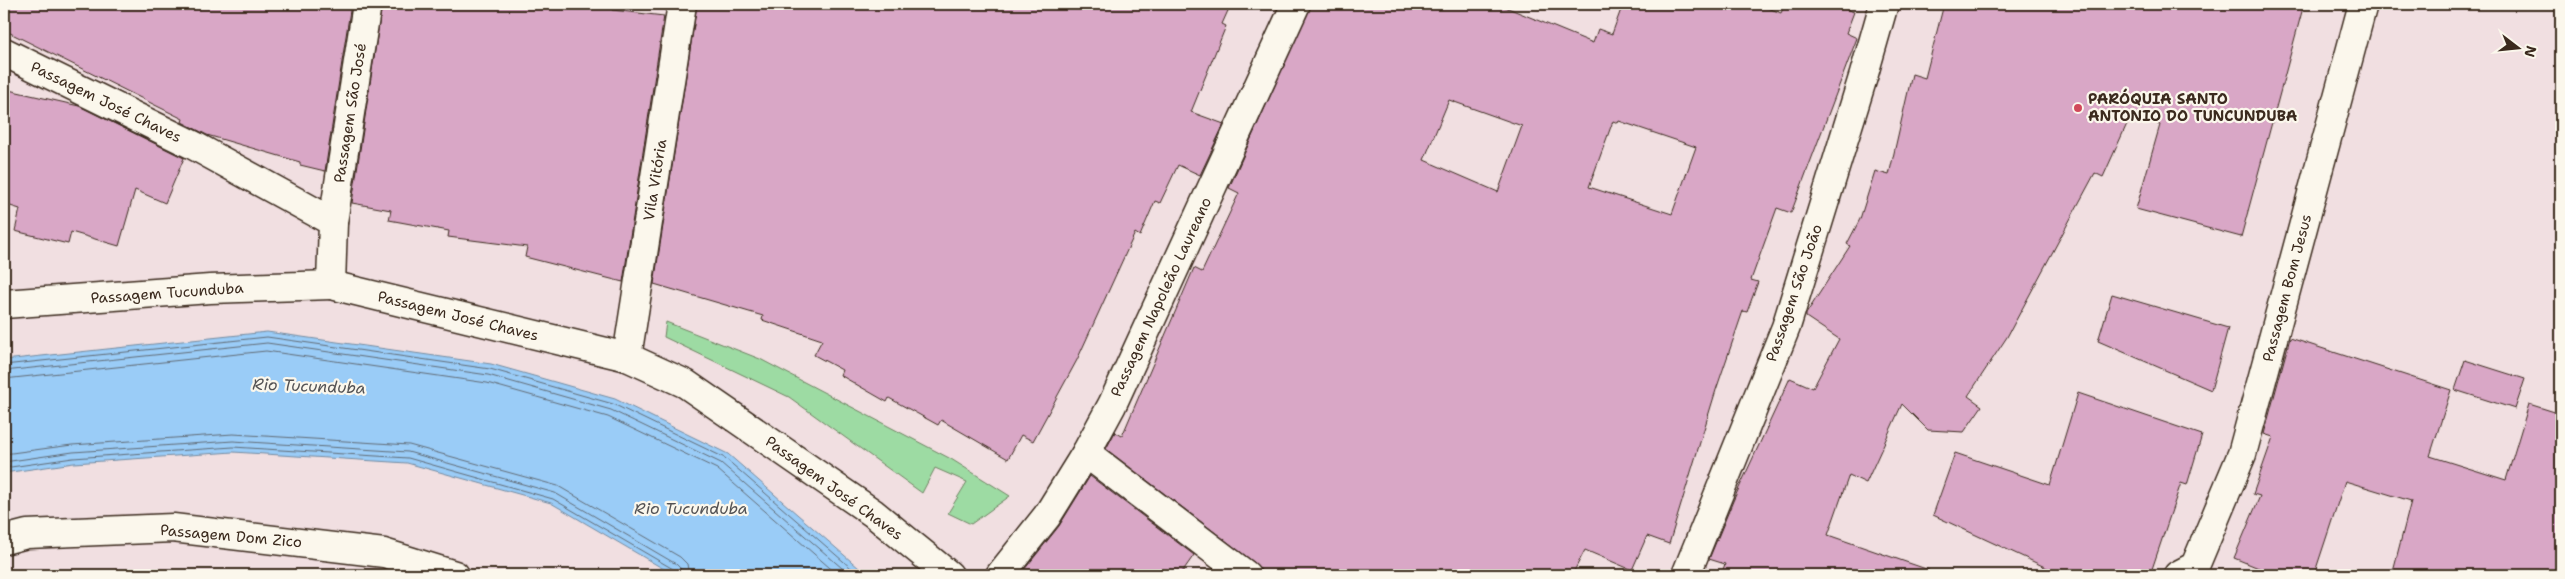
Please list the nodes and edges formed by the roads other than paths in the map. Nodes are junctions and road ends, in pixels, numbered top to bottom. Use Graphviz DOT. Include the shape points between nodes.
graph roads {
  1 [pos="367,4"];
  2 [pos="682,4"];
  3 [pos="1296,4"];
  4 [pos="1884,4"];
  5 [pos="2362,4"];
  6 [pos="4,52"];
  7 [pos="333,222"];
  8 [pos="331,285"];
  9 [pos="4,304"];
  10 [pos="627,357"];
  11 [pos="1086,453"];
  12 [pos="4,540"];
  13 [pos="2195,572"];
  14 [pos="455,575"];
  15 [pos="949,575"];
  16 [pos="1000,575"];
  17 [pos="1246,575"];
  18 [pos="1686,575"];
  1 -- 7 [label="street, Passagem São José"];
  2 -- 10 [label="street, Vila Vitória"];
  3 -- 11 [label="street, Passagem Napoleão Laureano"];
  4 -- 18 [label="street, Passagem São João" via="1786,327"];
  5 -- 13 [label="street, Passagem Bom Jesus" via="2242,454"];
  6 -- 7 [label="street, Passagem José Chaves" via="193,145"];
  7 -- 8 [label="street"];
  8 -- 9 [label="street, Passagem Tucunduba" via="210,289"];
  8 -- 10 [label="street, Passagem José Chaves"];
  10 -- 15 [label="street, Passagem José Chaves" via="686,384 873,513"];
  11 -- 16 [label="street, Passagem Napoleão Laureano" via="1046,516"];
  11 -- 17 [label="street"];
  12 -- 14 [label="street, Passagem Dom Zico" via="27,534 173,528 384,553"];
}
